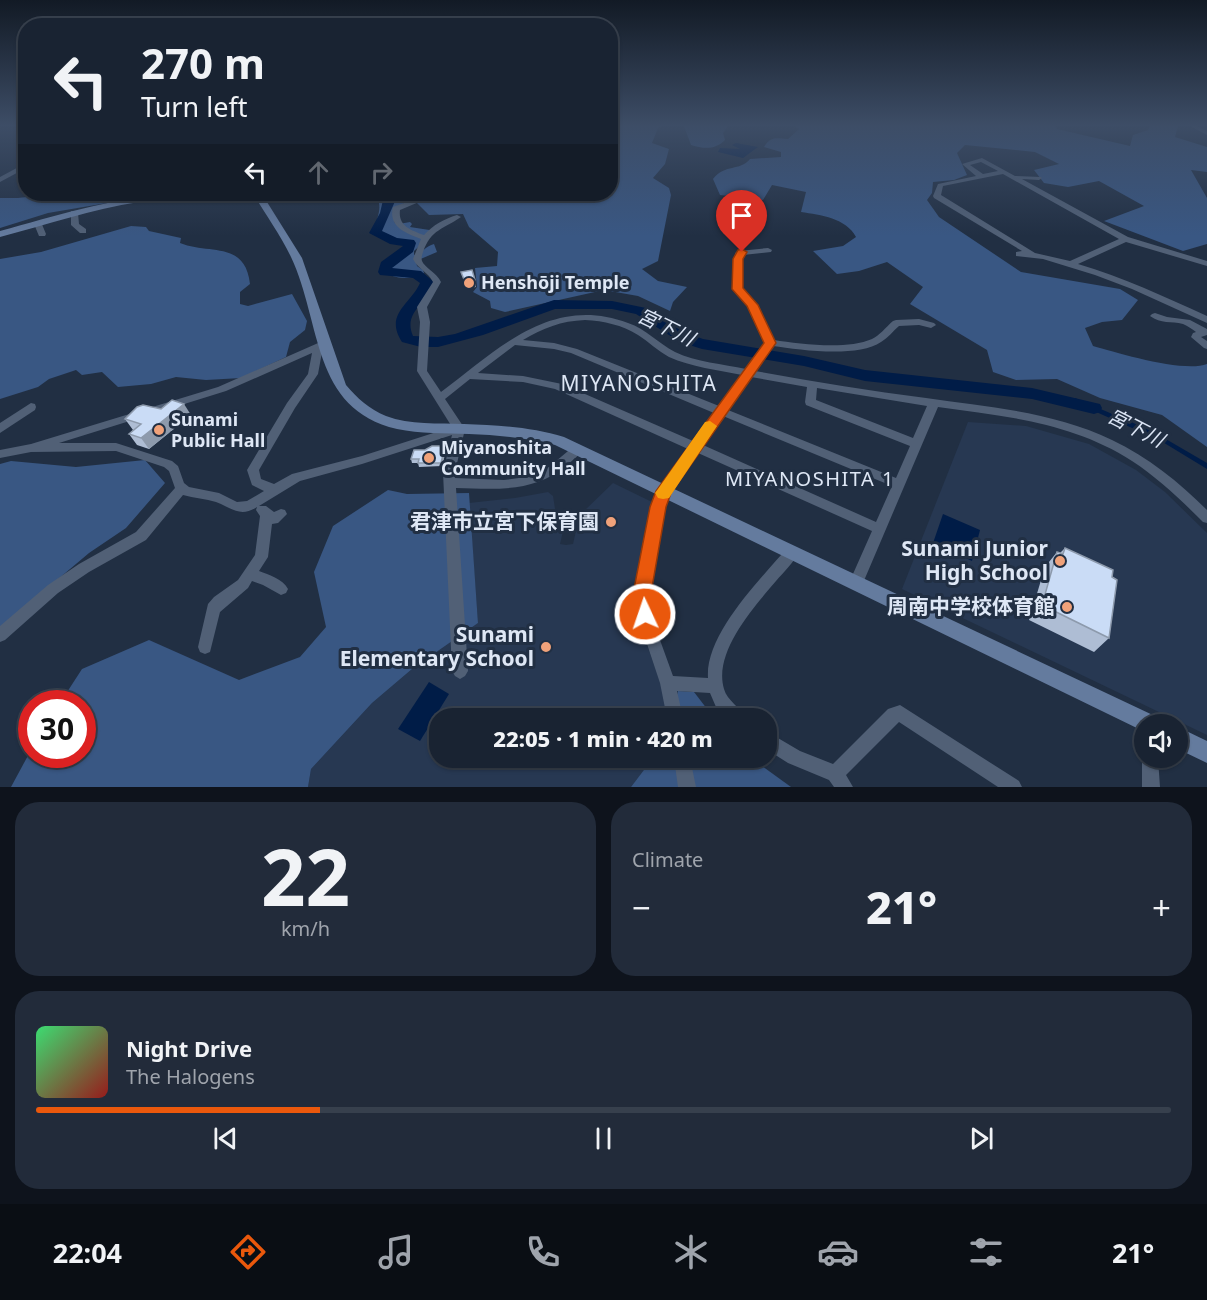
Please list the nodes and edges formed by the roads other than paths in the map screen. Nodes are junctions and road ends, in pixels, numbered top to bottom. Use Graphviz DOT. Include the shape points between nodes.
graph roads {
  1 [pos="970,163"];
  2 [pos="987,163"];
  3 [pos="18,170"];
  4 [pos="1004,172"];
  5 [pos="982,177"];
  6 [pos="1014,177"];
  7 [pos="1039,178"];
  8 [pos="0,180"];
  9 [pos="130,201"];
  10 [pos="262,201"];
  11 [pos="416,201"];
  12 [pos="74,213"];
  13 [pos="457,218"];
  14 [pos="38,224"];
  15 [pos="83,231"];
  16 [pos="0,234"];
  17 [pos="42,234"];
  18 [pos="424,238"];
  19 [pos="1125,239"];
  20 [pos="768,250"];
  21 [pos="1019,254"];
  22 [pos="1032,254"];
  23 [pos="1071,264"];
  24 [pos="1207,264"];
  25 [pos="1155,316"];
  26 [pos="1207,320"];
  27 [pos="931,325"];
  28 [pos="1205,332"];
  29 [pos="514,342"];
  30 [pos="320,345"];
  31 [pos="769,345"];
  32 [pos="1207,346"];
  33 [pos="750,372"];
  34 [pos="470,376"];
  35 [pos="812,385"];
  36 [pos="440,399"];
  37 [pos="934,403"];
  38 [pos="31,406"];
  39 [pos="721,410"];
  40 [pos="0,429"];
  41 [pos="459,429"];
  42 [pos="917,444"];
  43 [pos="696,447"];
  44 [pos="31,448"];
  45 [pos="578,449"];
  46 [pos="0,454"];
  47 [pos="450,483"];
  48 [pos="899,484"];
  49 [pos="182,489"];
  50 [pos="273,489"];
  51 [pos="664,491"];
  52 [pos="255,503"];
  53 [pos="1207,518"];
  54 [pos="880,529"];
  55 [pos="792,552"];
  56 [pos="251,575"];
  57 [pos="856,583"];
  58 [pos="280,589"];
  59 [pos="0,635"];
  60 [pos="205,648"];
  61 [pos="460,671"];
  62 [pos="668,684"];
  63 [pos="716,686"];
  64 [pos="673,708"];
  65 [pos="728,708"];
  66 [pos="1134,717"];
  67 [pos="1188,743"];
  68 [pos="777,746"];
  69 [pos="1207,752"];
  70 [pos="684,768"];
  71 [pos="1151,768"];
  72 [pos="840,781"];
  73 [pos="687,787"];
  74 [pos="1013,787"];
  75 [pos="1152,787"];
  1 -- 5 [label="street" via="965,164"];
  2 -- 4 [label="street"];
  3 -- 8 [label="street"];
  4 -- 5 [label="street"];
  4 -- 6 [label="street"];
  5 -- 22 [label="street" via="940,185 937,196"];
  6 -- 7 [label="street"];
  6 -- 19 [label="street"];
  9 -- 12 [label="street"];
  10 -- 30 [label="street" via="297,258"];
  11 -- 18 [label="street" via="396,209 394,218 397,224"];
  12 -- 14 [label="street"];
  12 -- 15 [label="street" via="75,225"];
  13 -- 18 [label="street"];
  14 -- 16 [label="street"];
  14 -- 17 [label="street"];
  18 -- 36 [label="street" via="418,262 437,282 422,307 422,371"];
  19 -- 23 [label="street"];
  19 -- 24 [label="street"];
  20 -- 31 [label="street" via="739,253 738,289 752,305"];
  21 -- 22 [label="street"];
  22 -- 23 [label="street"];
  23 -- 26 [label="street" via="1149,291"];
  25 -- 28 [label="street" via="1186,322"];
  27 -- 31 [label="street" via="896,323 877,341 854,348"];
  28 -- 32 [label="street" via="1196,337"];
  29 -- 33 [label="street" via="552,322 605,319 634,328 660,349 683,359"];
  29 -- 34 [label="street"];
  29 -- 39 [label="street" via="574,351"];
  30 -- 41 [label="street" via="345,395 371,416 406,427"];
  30 -- 44 [label="street" via="222,389"];
  30 -- 50 [label="street" via="313,374 253,470 256,482"];
  31 -- 33 [label="street"];
  33 -- 35 [label="street"];
  33 -- 39 [label="street"];
  34 -- 36 [label="street"];
  34 -- 43 [label="street" via="523,379 558,386"];
  35 -- 37 [label="street"];
  35 -- 42 [label="street" via="810,402"];
  36 -- 41 [label="street"];
  37 -- 42 [label="street"];
  37 -- 53 [label="street" via="1045,420 1106,441 1160,474"];
  38 -- 40 [label="street"];
  39 -- 43 [label="street"];
  39 -- 48 [label="street"];
  41 -- 45 [label="street" via="522,433"];
  41 -- 47 [label="street"];
  41 -- 50 [label="street" via="296,477"];
  42 -- 48 [label="street"];
  43 -- 51 [label="street"];
  43 -- 54 [label="street"];
  44 -- 46 [label="street"];
  44 -- 49 [label="street" via="116,447 168,464"];
  45 -- 47 [label="street" via="535,480"];
  45 -- 51 [label="street"];
  47 -- 61 [label="street"];
  48 -- 54 [label="street"];
  49 -- 52 [label="street" via="219,498 236,507"];
  49 -- 59 [label="street" via="141,536 53,589"];
  50 -- 52 [label="street"];
  51 -- 55 [label="street"];
  51 -- 62 [label="street" via="641,599"];
  52 -- 56 [label="street" via="274,514 261,557"];
  54 -- 57 [label="street"];
  55 -- 57 [label="street"];
  55 -- 63 [label="street" via="730,629 714,673"];
  56 -- 58 [label="street"];
  56 -- 60 [label="street" via="213,609"];
  57 -- 66 [label="street"];
  62 -- 63 [label="street"];
  62 -- 64 [label="street"];
  63 -- 65 [label="street"];
  67 -- 69 [label="street"];
  68 -- 72 [label="street"];
  70 -- 73 [label="street"];
  71 -- 75 [label="street"];
  72 -- 74 [label="street" via="900,712"];
}
